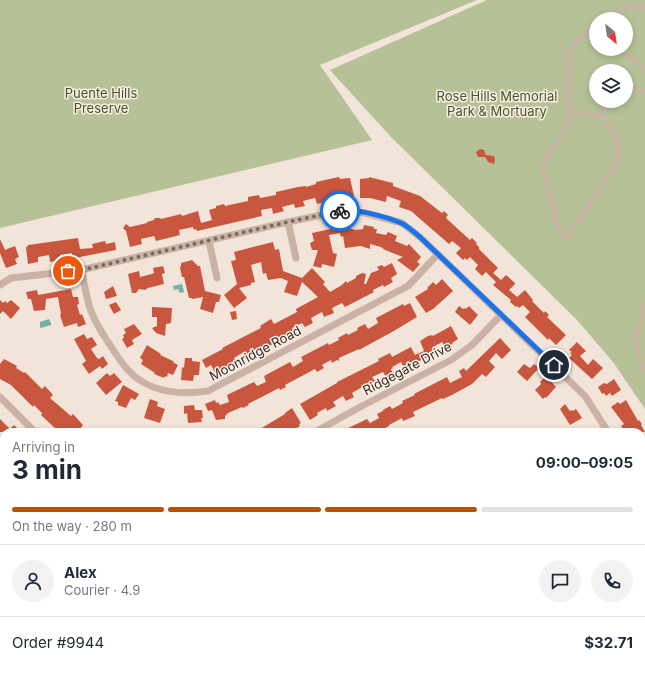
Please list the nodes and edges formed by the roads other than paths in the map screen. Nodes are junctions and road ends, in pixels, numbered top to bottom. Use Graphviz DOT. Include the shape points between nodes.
graph roads {
  1 [pos="645,8"];
  2 [pos="612,12"];
  3 [pos="589,30"];
  4 [pos="628,56"];
  5 [pos="645,67"];
  6 [pos="633,88"];
  7 [pos="645,91"];
  8 [pos="602,108"];
  9 [pos="570,111"];
  10 [pos="601,117"];
  11 [pos="288,222"];
  12 [pos="209,241"];
  13 [pos="438,254"];
  14 [pos="296,258"];
  15 [pos="82,270"];
  16 [pos="217,278"];
  17 [pos="0,285"];
  18 [pos="645,305"];
  19 [pos="501,315"];
  20 [pos="645,370"];
  21 [pos="0,397"];
  22 [pos="31,428"];
  23 [pos="323,428"];
  24 [pos="605,428"];
  1 -- 2 [label="lane" via="633,7"];
  3 -- 9 [label="lane" via="569,54 567,64"];
  4 -- 5 [label="lane"];
  6 -- 7 [label="lane"];
  8 -- 10 [label="lane"];
  9 -- 10 [label="lane"];
  9 -- 10 [label="lane" via="564,132 546,158 543,171 560,233 565,238 616,165 619,152 614,133"];
  11 -- 12 [label="street"];
  11 -- 13 [label="street" via="346,210 365,213 402,223"];
  11 -- 14 [label="street"];
  12 -- 15 [label="street"];
  12 -- 16 [label="street"];
  13 -- 15 [label="street, Moonridge Road" via="408,286 208,391 178,394 160,390 129,371 99,328 91,311"];
  13 -- 19 [label="street"];
  15 -- 17 [label="street" via="12,278"];
  18 -- 20 [label="lane" via="635,341"];
  19 -- 23 [label="street, Ridgegate Drive" via="472,344 451,360"];
  19 -- 24 [label="street" via="585,396"];
  21 -- 22 [label="street"];
}
